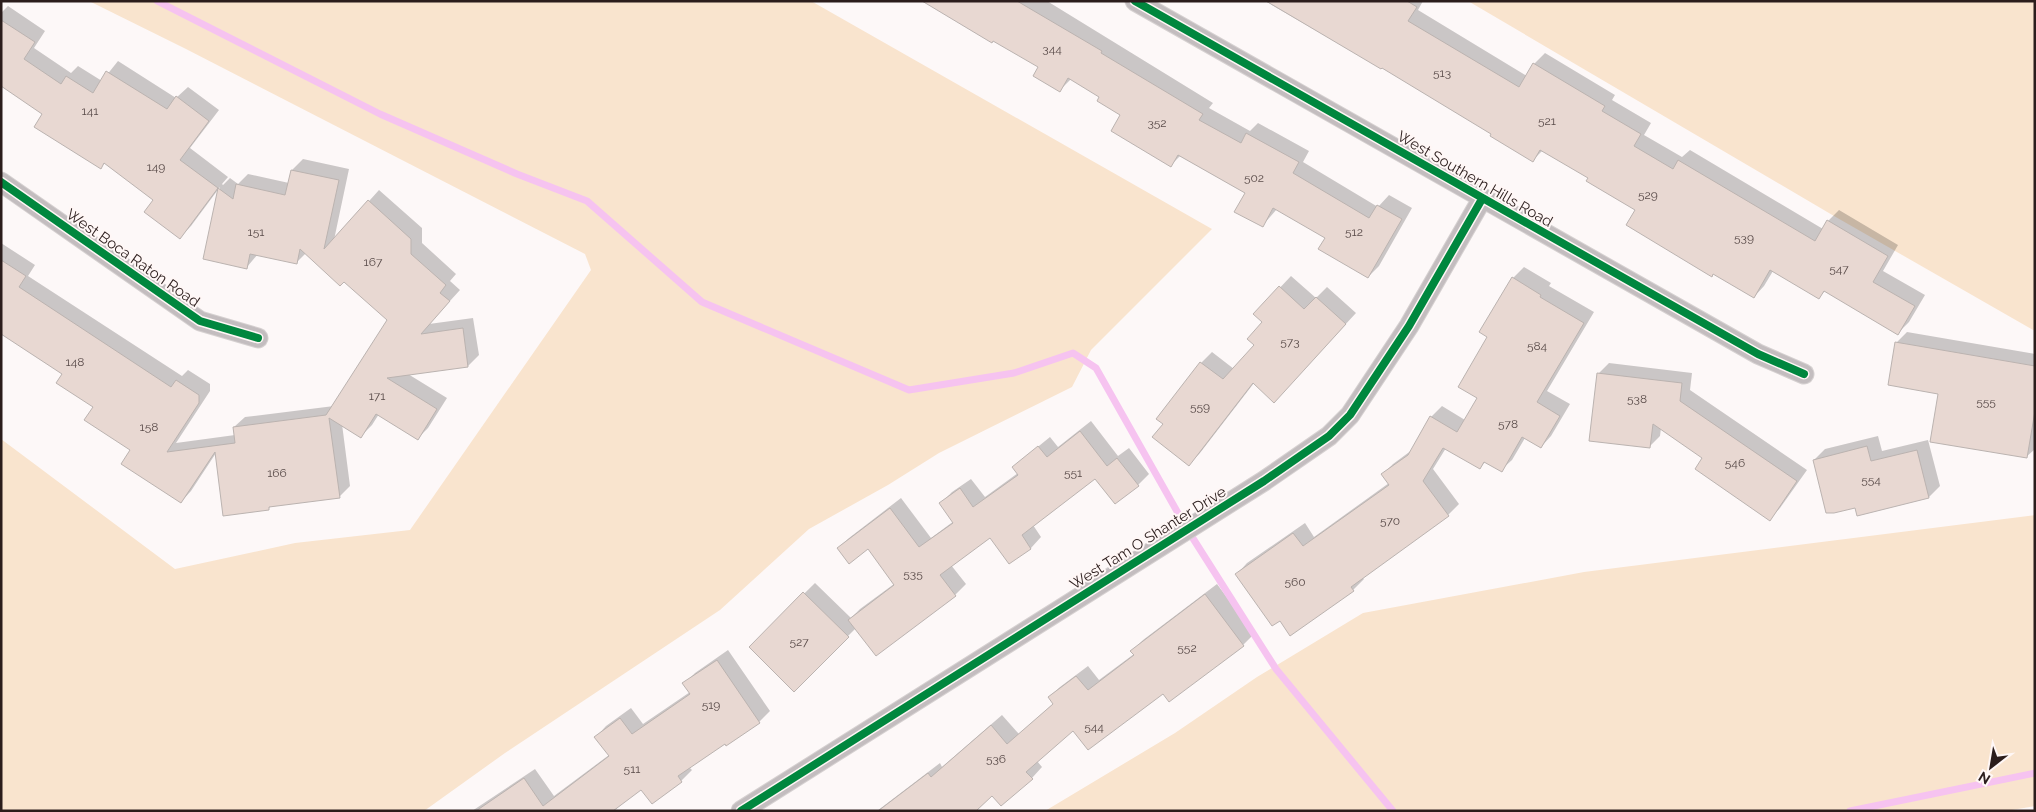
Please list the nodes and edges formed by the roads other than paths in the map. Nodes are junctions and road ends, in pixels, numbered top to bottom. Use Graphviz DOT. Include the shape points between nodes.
graph roads {
  1 [pos="1135,1"];
  2 [pos="1,182"];
  3 [pos="1482,199"];
  4 [pos="258,338"];
  5 [pos="1804,374"];
  6 [pos="740,811"];
  1 -- 3 [label="street, West Southern Hills Road"];
  2 -- 4 [label="street, West Boca Raton Road" via="200,321"];
  3 -- 5 [label="street, West Southern Hills Road" via="1758,354"];
  3 -- 6 [label="street, West Tam O Shanter Drive" via="1367,392 1329,436 1241,495"];
}
